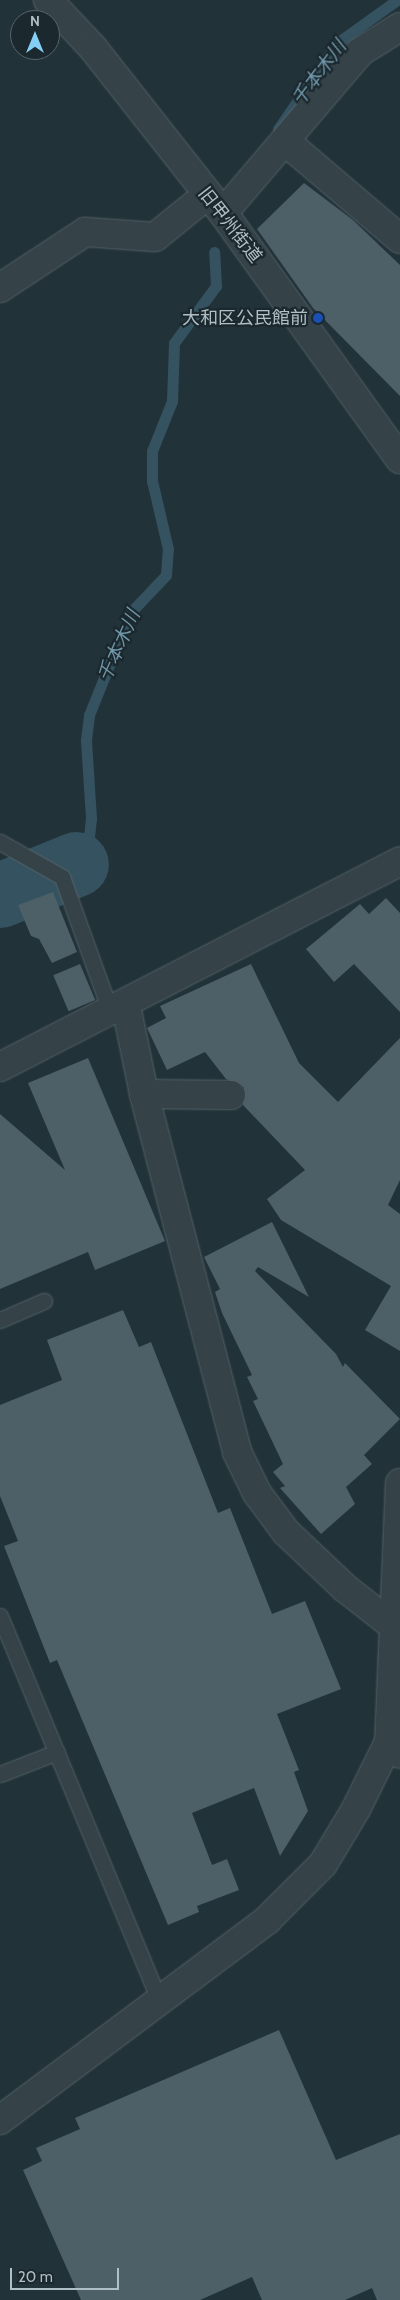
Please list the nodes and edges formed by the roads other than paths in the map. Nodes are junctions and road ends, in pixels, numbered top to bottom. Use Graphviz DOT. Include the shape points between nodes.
graph roads {
  1 [pos="48,0"];
  2 [pos="400,27"];
  3 [pos="285,141"];
  4 [pos="215,204"];
  5 [pos="400,239"];
  6 [pos="0,288"];
  7 [pos="400,458"];
  8 [pos="0,842"];
  9 [pos="400,861"];
  10 [pos="119,1009"];
  11 [pos="0,1067"];
  12 [pos="144,1094"];
  13 [pos="231,1095"];
  14 [pos="44,1301"];
  15 [pos="0,1320"];
  16 [pos="400,1483"];
  17 [pos="0,1616"];
  18 [pos="396,1628"];
  19 [pos="394,1748"];
  20 [pos="57,1752"];
  21 [pos="0,1774"];
  22 [pos="159,2000"];
  23 [pos="0,2120"];
  1 -- 4 [label="street, 旧甲州街道" via="94,48"];
  2 -- 3 [label="street" via="360,52"];
  3 -- 4 [label="street"];
  3 -- 5 [label="street"];
  4 -- 6 [label="street" via="155,238 85,232"];
  4 -- 7 [label="street, 旧甲州街道"];
  8 -- 10 [label="lane" via="62,876"];
  9 -- 10 [label="street"];
  10 -- 11 [label="street"];
  10 -- 12 [label="street"];
  12 -- 13 [label="street"];
  12 -- 18 [label="street" via="211,1360 249,1477 286,1532 345,1588"];
  14 -- 15 [label="lane"];
  16 -- 18 [label="street"];
  17 -- 20 [label="lane"];
  18 -- 19 [label="street"];
  19 -- 22 [label="street" via="322,1864 267,1920"];
  20 -- 21 [label="lane"];
  20 -- 22 [label="lane"];
  22 -- 23 [label="street"];
}
